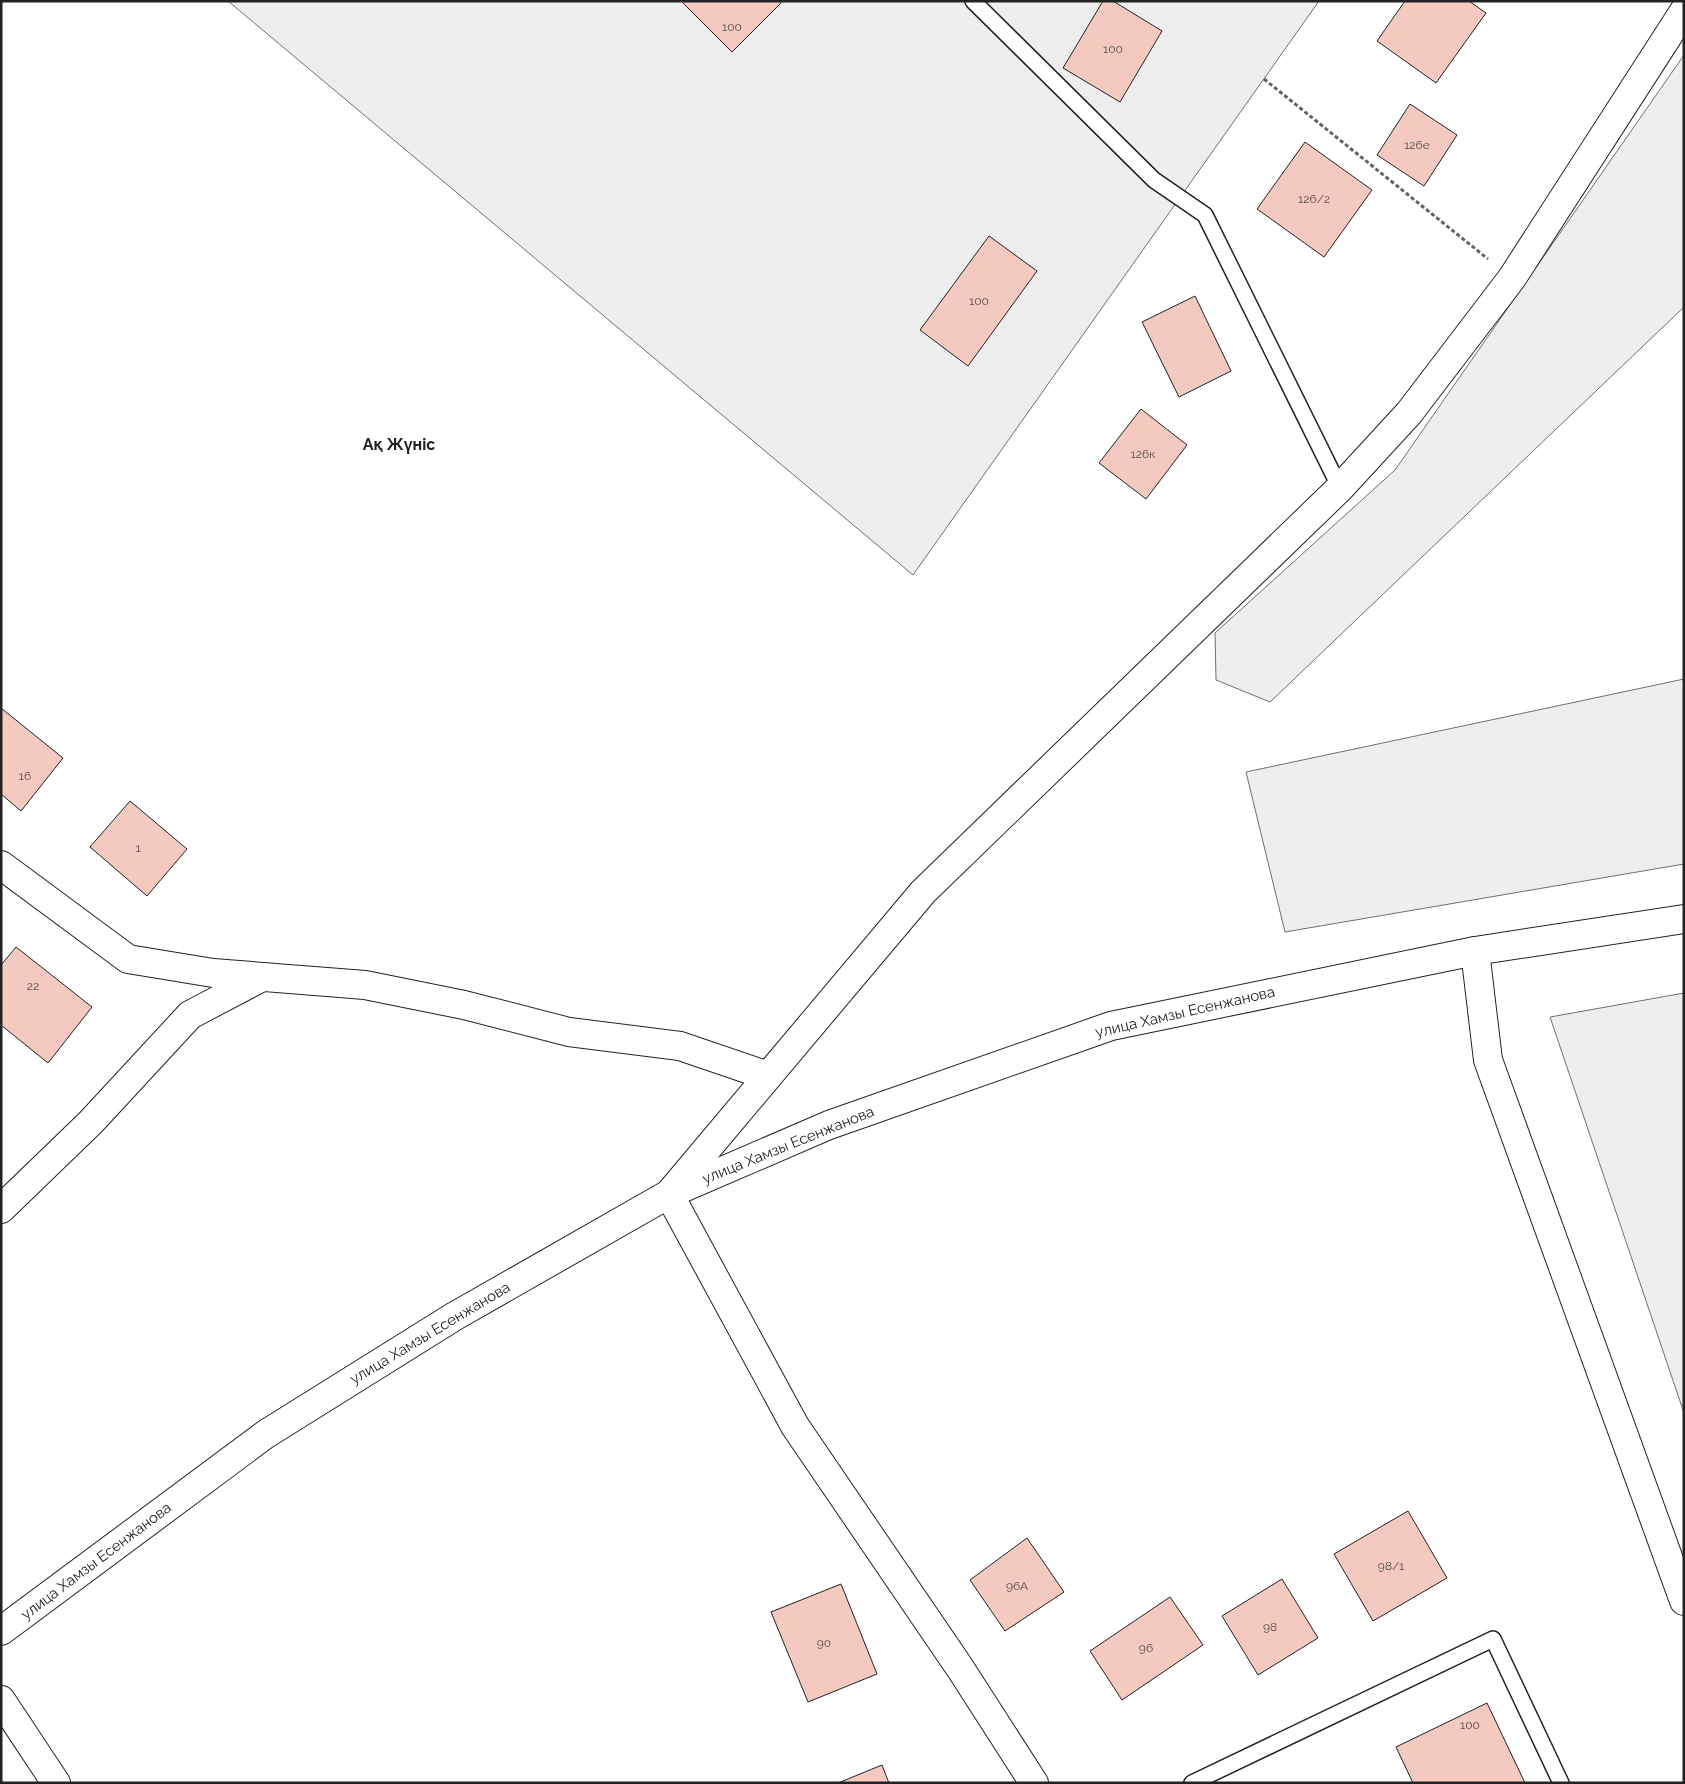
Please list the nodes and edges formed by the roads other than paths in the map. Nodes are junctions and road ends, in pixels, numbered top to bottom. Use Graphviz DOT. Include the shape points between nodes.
graph roads {
  1 [pos="973,1"];
  2 [pos="1684,11"];
  3 [pos="1340,488"];
  4 [pos="1,865"];
  5 [pos="1684,919"];
  6 [pos="1475,951"];
  7 [pos="262,977"];
  8 [pos="768,1076"];
  9 [pos="669,1194"];
  10 [pos="1,1209"];
  11 [pos="1684,1601"];
  12 [pos="1,1631"];
  13 [pos="1,1700"];
  14 [pos="56,1783"];
  15 [pos="1034,1783"];
  16 [pos="1192,1783"];
  17 [pos="1561,1783"];
  1 -- 3 [label="lane" via="1154,180 1205,215"];
  2 -- 3 [label="street" via="1512,278 1409,413"];
  3 -- 8 [label="street" via="923,892"];
  4 -- 7 [label="street" via="128,959 213,973"];
  5 -- 6 [label="street, улица Хамзы Есенжанова"];
  6 -- 9 [label="street, улица Хамзы Есенжанова" via="1111,1026 829,1126"];
  6 -- 11 [label="street" via="1488,1060"];
  7 -- 8 [label="street" via="365,985 464,1005 569,1032 680,1046"];
  7 -- 10 [label="street" via="190,1015 91,1122"];
  8 -- 9 [label="street"];
  9 -- 12 [label="street, улица Хамзы Есенжанова" via="455,1316 266,1434"];
  9 -- 15 [label="street" via="795,1426"];
  13 -- 14 [label="street"];
  16 -- 17 [label="lane" via="1493,1639"];
}
